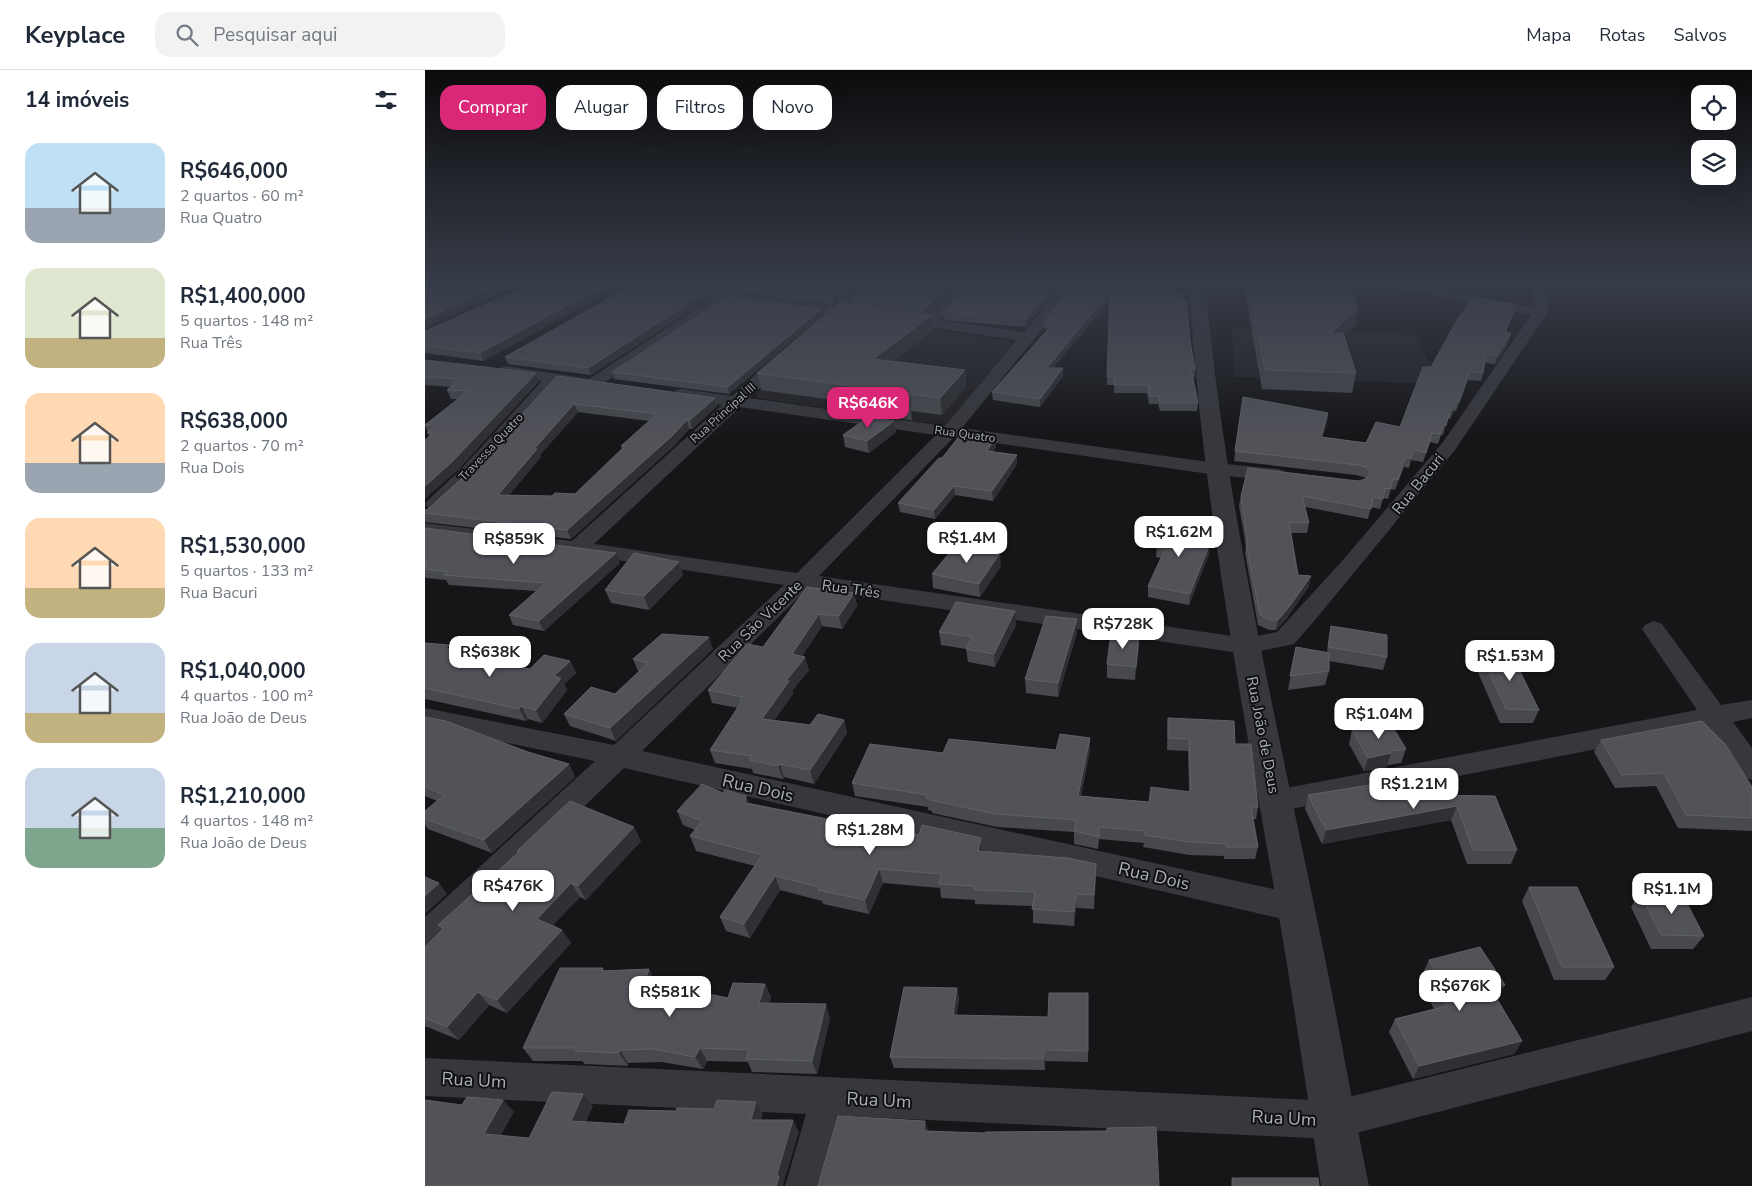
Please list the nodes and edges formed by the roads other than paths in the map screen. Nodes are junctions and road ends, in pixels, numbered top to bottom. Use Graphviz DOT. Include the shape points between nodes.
graph roads {
  1 [pos="668,334"];
  2 [pos="811,334"];
  3 [pos="1014,334"];
  4 [pos="1201,334"];
  5 [pos="1526,334"];
  6 [pos="1029,336"];
  7 [pos="808,337"];
  8 [pos="793,349"];
  9 [pos="495,363"];
  10 [pos="554,378"];
  11 [pos="593,383"];
  12 [pos="621,387"];
  13 [pos="669,393"];
  14 [pos="735,401"];
  15 [pos="949,432"];
  16 [pos="1216,469"];
  17 [pos="1300,478"];
  18 [pos="425,513"];
  19 [pos="425,529"];
  20 [pos="577,548"];
  21 [pos="801,582"];
  22 [pos="1654,629"];
  23 [pos="1246,646"];
  24 [pos="1752,709"];
  25 [pos="1715,716"];
  26 [pos="425,717"];
  27 [pos="619,756"];
  28 [pos="1752,770"];
  29 [pos="1276,801"];
  30 [pos="1296,908"];
  31 [pos="425,938"];
  32 [pos="1752,1014"];
  33 [pos="425,1077"];
  34 [pos="830,1098"];
  35 [pos="1333,1120"];
  36 [pos="805,1186"];
  37 [pos="1345,1186"];
  1 -- 11 [label="street"];
  2 -- 7 [label="street"];
  3 -- 6 [label="street"];
  4 -- 16 [label="street, Rua João de Deus"];
  5 -- 23 [label="street, Rua Bacuri" via="1449,446 1302,621 1285,638"];
  6 -- 15 [label="street, Rua São Vicente"];
  8 -- 14 [label="street, Rua Principal III"];
  9 -- 10 [label="street"];
  10 -- 11 [label="street"];
  10 -- 18 [label="street, Travessa Quatro" via="465,476"];
  11 -- 12 [label="street"];
  13 -- 14 [label="street, Rua Quatro"];
  14 -- 15 [label="street, Rua Quatro"];
  14 -- 20 [label="street, Rua Principal III"];
  15 -- 16 [label="street, Rua Quatro"];
  15 -- 21 [label="street, Rua São Vicente"];
  16 -- 17 [label="street, Rua Quatro"];
  16 -- 23 [label="street, Rua João de Deus"];
  19 -- 20 [label="street, Rua Três"];
  20 -- 21 [label="street, Rua Três"];
  21 -- 23 [label="street, Rua Três"];
  21 -- 27 [label="street, Rua São Vicente"];
  22 -- 25 [label="street"];
  23 -- 29 [label="street, Rua João de Deus"];
  24 -- 25 [label="street"];
  25 -- 28 [label="street"];
  25 -- 29 [label="street"];
  26 -- 27 [label="street, Rua Dois"];
  27 -- 30 [label="street, Rua Dois"];
  27 -- 31 [label="street, Rua São Vicente"];
  29 -- 30 [label="street, Rua João de Deus"];
  30 -- 35 [label="street, Rua João de Deus"];
  32 -- 35 [label="street, Rua Um"];
  33 -- 34 [label="street, Rua Um"];
  34 -- 35 [label="street, Rua Um"];
  34 -- 36 [label="street"];
  35 -- 37 [label="street, Rua João de Deus"];
}
